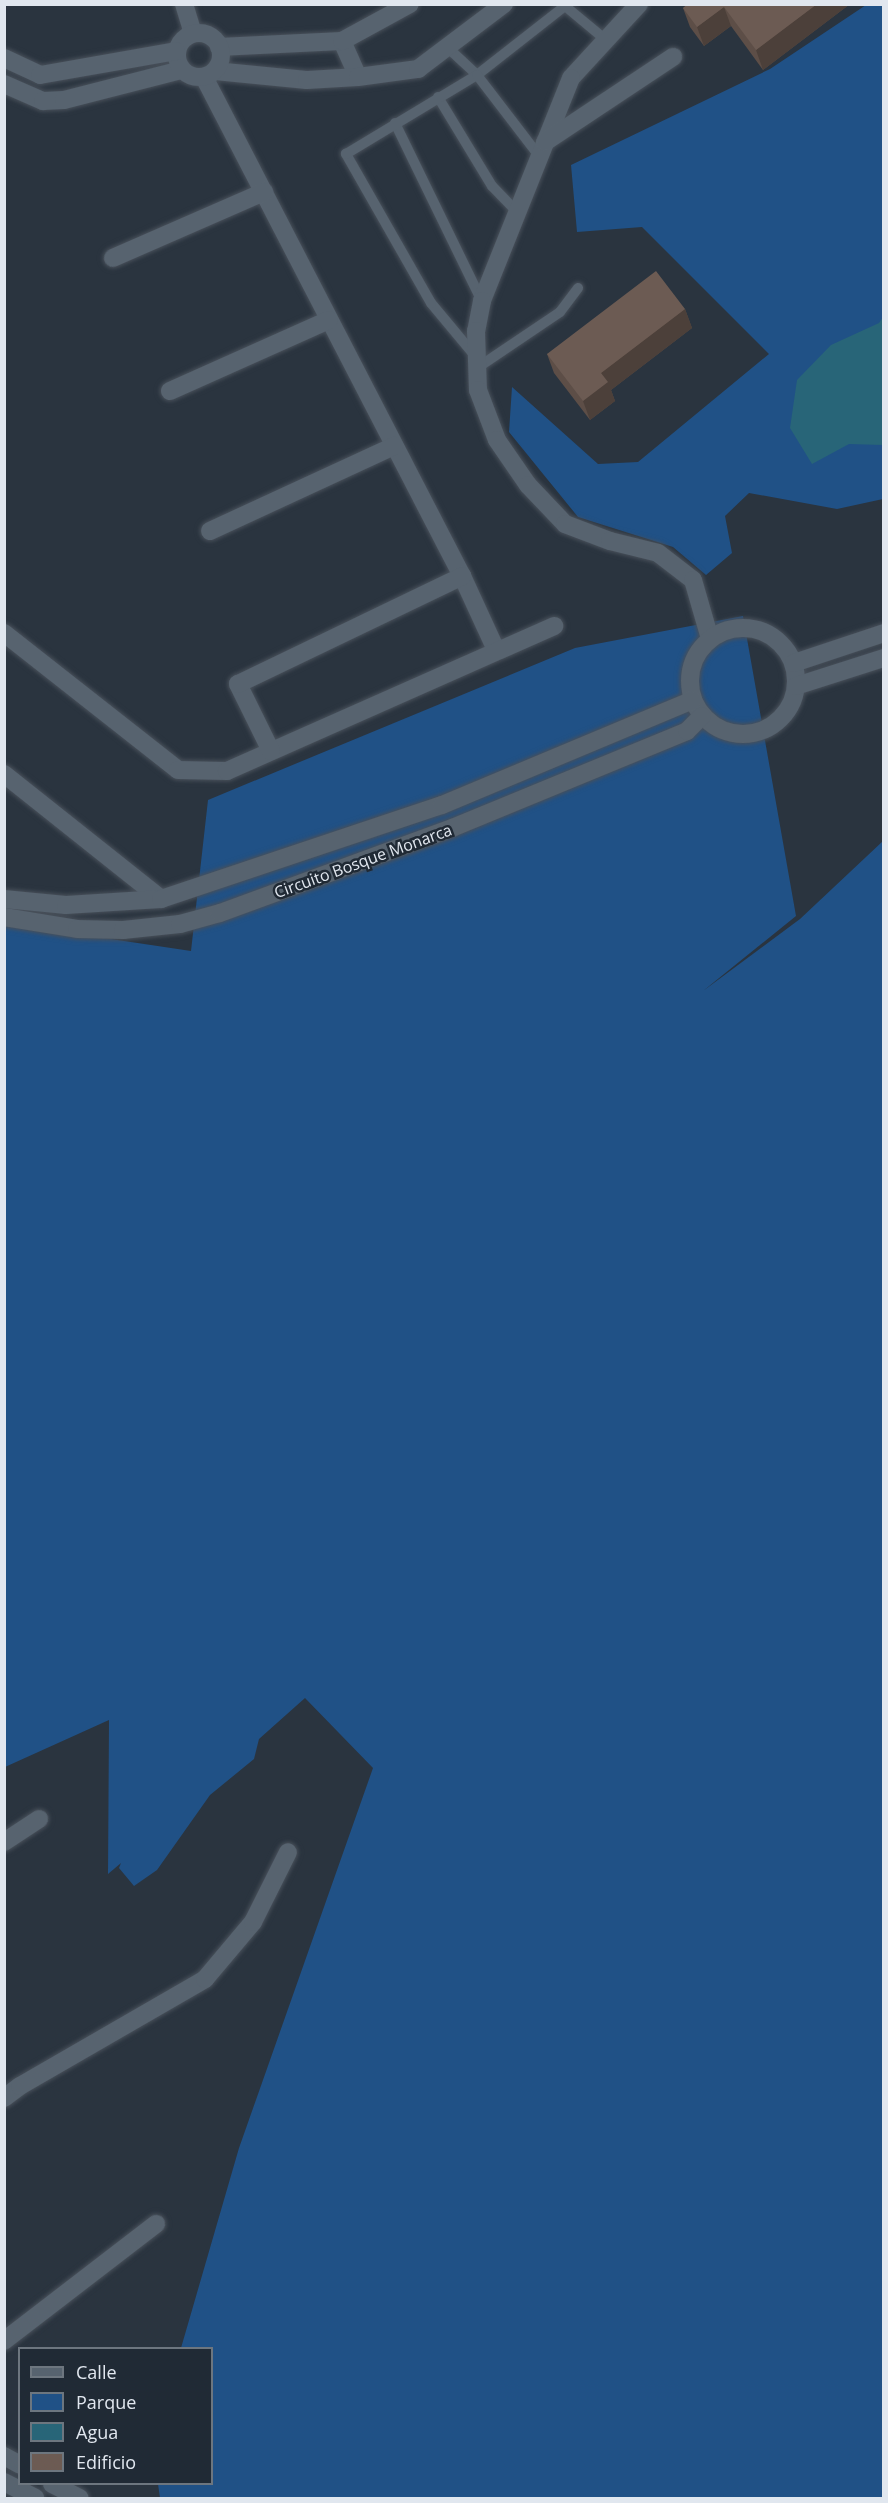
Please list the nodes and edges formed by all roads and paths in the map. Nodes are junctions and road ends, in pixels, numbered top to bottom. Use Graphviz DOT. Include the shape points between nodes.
graph roads {
  1 [pos="184,4"];
  2 [pos="410,4"];
  3 [pos="504,4"];
  4 [pos="634,6"];
  5 [pos="193,33"];
  6 [pos="606,40"];
  7 [pos="342,41"];
  8 [pos="219,47"];
  9 [pos="447,47"];
  10 [pos="177,51"];
  11 [pos="674,57"];
  12 [pos="4,58"];
  13 [pos="181,70"];
  14 [pos="210,74"];
  15 [pos="477,75"];
  16 [pos="358,77"];
  17 [pos="4,84"];
  18 [pos="438,97"];
  19 [pos="395,123"];
  20 [pos="542,150"];
  21 [pos="264,192"];
  22 [pos="519,214"];
  23 [pos="112,258"];
  24 [pos="578,288"];
  25 [pos="482,301"];
  26 [pos="329,320"];
  27 [pos="477,363"];
  28 [pos="170,391"];
  29 [pos="394,446"];
  30 [pos="210,531"];
  31 [pos="462,576"];
  32 [pos="554,626"];
  33 [pos="4,633"];
  34 [pos="884,633"];
  35 [pos="710,639"];
  36 [pos="496,650"];
  37 [pos="884,658"];
  38 [pos="794,663"];
  39 [pos="796,686"];
  40 [pos="697,708"];
  41 [pos="271,751"];
  42 [pos="4,774"];
  43 [pos="4,899"];
  44 [pos="160,899"];
  45 [pos="4,917"];
  46 [pos="39,1819"];
  47 [pos="4,1842"];
  48 [pos="288,1852"];
  49 [pos="4,2098"];
  50 [pos="156,2224"];
  51 [pos="4,2341"];
  52 [pos="4,2456"];
  53 [pos="18,2464"];
  54 [pos="4,2482"];
  55 [pos="54,2485"];
  56 [pos="28,2494"];
  57 [pos="80,2499"];
  1 -- 5 [label="street"];
  2 -- 7 [label="street"];
  3 -- 9 [label="street"];
  4 -- 6 [label="street"];
  5 -- 8 [label="street" via="206,34"];
  5 -- 10 [label="street" via="182,40"];
  6 -- 15 [label="lane" via="565,6"];
  6 -- 20 [label="street" via="571,78"];
  7 -- 8 [label="street"];
  7 -- 16 [label="street"];
  8 -- 14 [label="street" via="221,59"];
  9 -- 15 [label="lane"];
  9 -- 16 [label="street" via="418,69"];
  10 -- 12 [label="street" via="40,75"];
  10 -- 13 [label="street"];
  11 -- 20 [label="street"];
  13 -- 14 [label="street" via="192,77"];
  13 -- 17 [label="street" via="64,100 42,101"];
  14 -- 16 [label="street" via="307,80"];
  14 -- 21 [label="street"];
  15 -- 18 [label="lane"];
  15 -- 20 [label="lane"];
  18 -- 19 [label="lane"];
  18 -- 22 [label="lane" via="492,186"];
  19 -- 25 [label="lane"];
  19 -- 27 [label="lane" via="346,154 431,303"];
  20 -- 22 [label="street"];
  21 -- 23 [label="street"];
  21 -- 26 [label="street"];
  22 -- 25 [label="street"];
  24 -- 27 [label="lane" via="560,312"];
  25 -- 27 [label="street"];
  26 -- 28 [label="street"];
  26 -- 29 [label="street"];
  27 -- 35 [label="street" via="478,390 497,440 528,485 565,524 658,554 693,580"];
  29 -- 30 [label="street"];
  29 -- 31 [label="street"];
  31 -- 36 [label="street"];
  31 -- 41 [label="street" via="238,684"];
  32 -- 36 [label="street"];
  33 -- 41 [label="street" via="178,770 227,771"];
  34 -- 38 [label="street"];
  35 -- 38 [label="street" via="729,630 748,628 768,633"];
  35 -- 40 [label="street" via="692,666 689,683"];
  36 -- 41 [label="street"];
  37 -- 39 [label="street"];
  38 -- 39 [label="street"];
  39 -- 40 [label="street" via="792,703 782,718 759,732 732,734 715,728"];
  40 -- 44 [label="street, Circuito Bosque Monarca" via="442,805"];
  40 -- 45 [label="street, Circuito Bosque Monarca" via="687,731 463,824 220,913 180,924 123,930 77,929"];
  42 -- 44 [label="street"];
  43 -- 44 [label="street, Circuito Bosque Monarca" via="66,905"];
  46 -- 47 [label="street"];
  48 -- 49 [label="street" via="253,1922 205,1979"];
  50 -- 51 [label="street"];
  52 -- 53 [label="street"];
  54 -- 56 [label="street"];
  55 -- 57 [label="street"];
}
